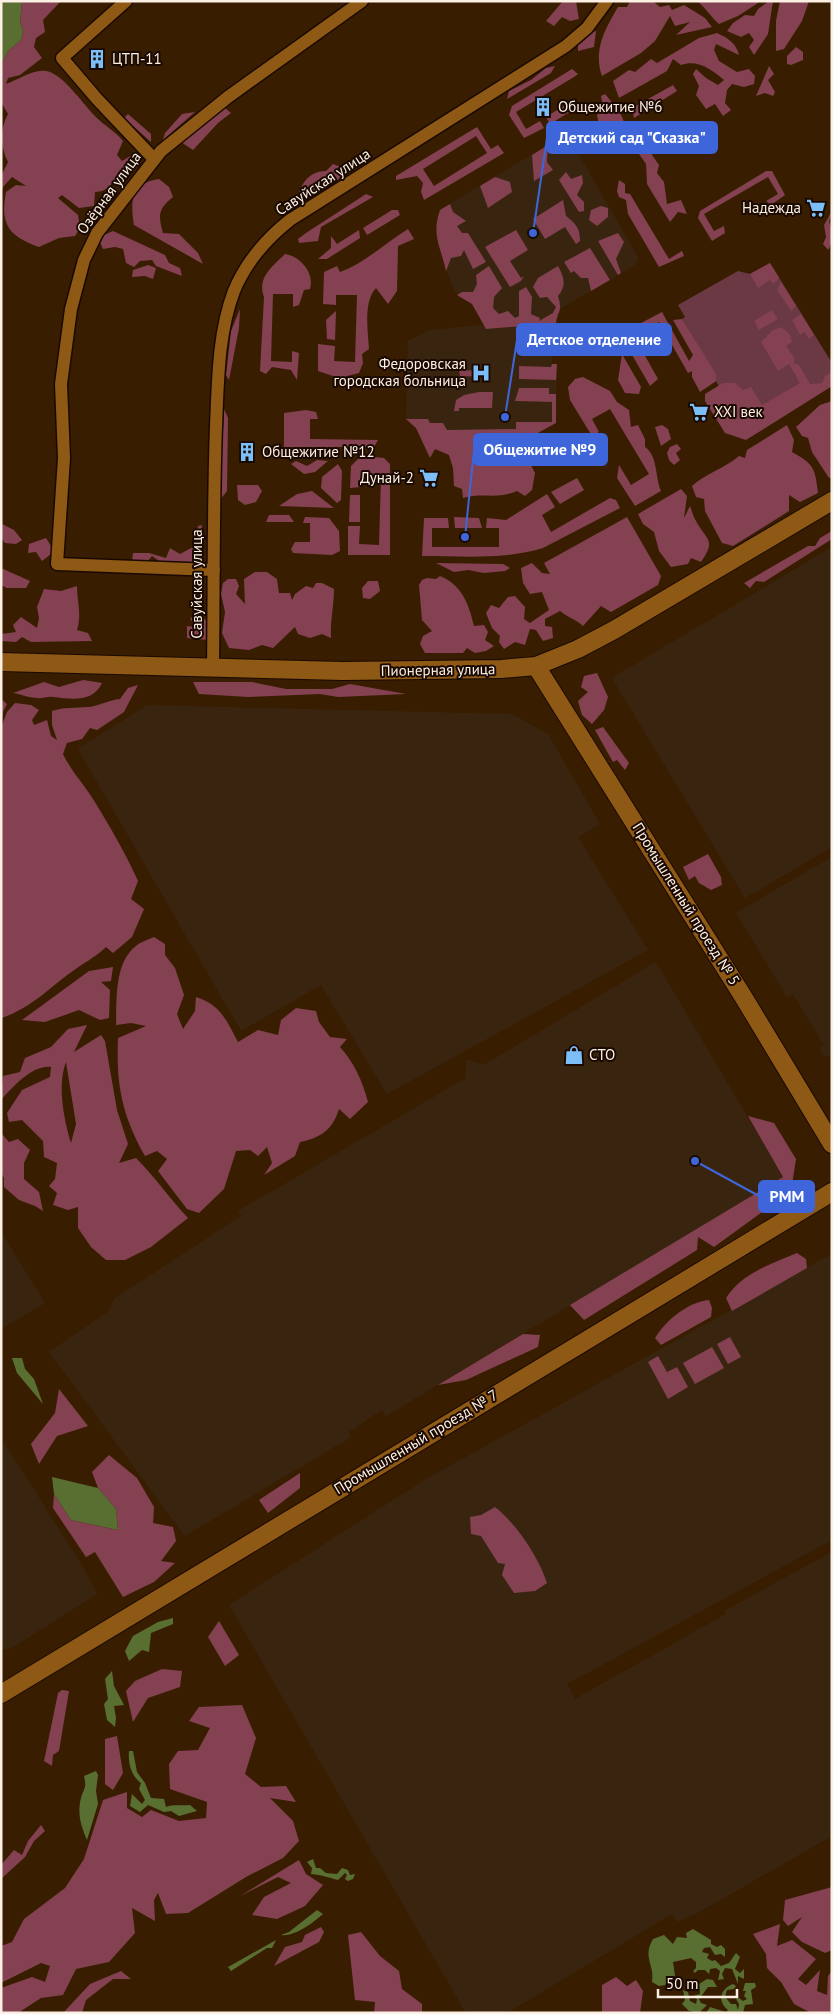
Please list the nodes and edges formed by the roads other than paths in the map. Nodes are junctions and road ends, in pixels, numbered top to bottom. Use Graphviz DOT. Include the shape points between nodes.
graph roads {
  1 [pos="126,1"];
  2 [pos="362,1"];
  3 [pos="607,1"];
  4 [pos="154,159"];
  5 [pos="832,502"];
  6 [pos="214,570"];
  7 [pos="1,662"];
  8 [pos="536,666"];
  9 [pos="213,668"];
  10 [pos="832,1144"];
  11 [pos="832,1192"];
  12 [pos="1,1694"];
  1 -- 4 [label="street" via="62,58"];
  2 -- 4 [label="street, Озёрная улица" via="228,97"];
  3 -- 6 [label="street, Савуйская улица" via="587,28 566,46 290,220 250,261 228,312 219,373 213,508"];
  4 -- 6 [label="street, Озёрная улица" via="97,233 84,260 72,310 62,384 64,458 57,564"];
  5 -- 8 [label="street, Пионерная улица" via="614,630"];
  6 -- 9 [label="street, Савуйская улица"];
  7 -- 9 [label="street, Пионерная улица"];
  8 -- 9 [label="street, Пионерная улица" via="417,672"];
  8 -- 10 [label="street, Промышленный проезд № 5" via="713,947"];
  11 -- 12 [label="street, Промышленный проезд № 7"];
}
